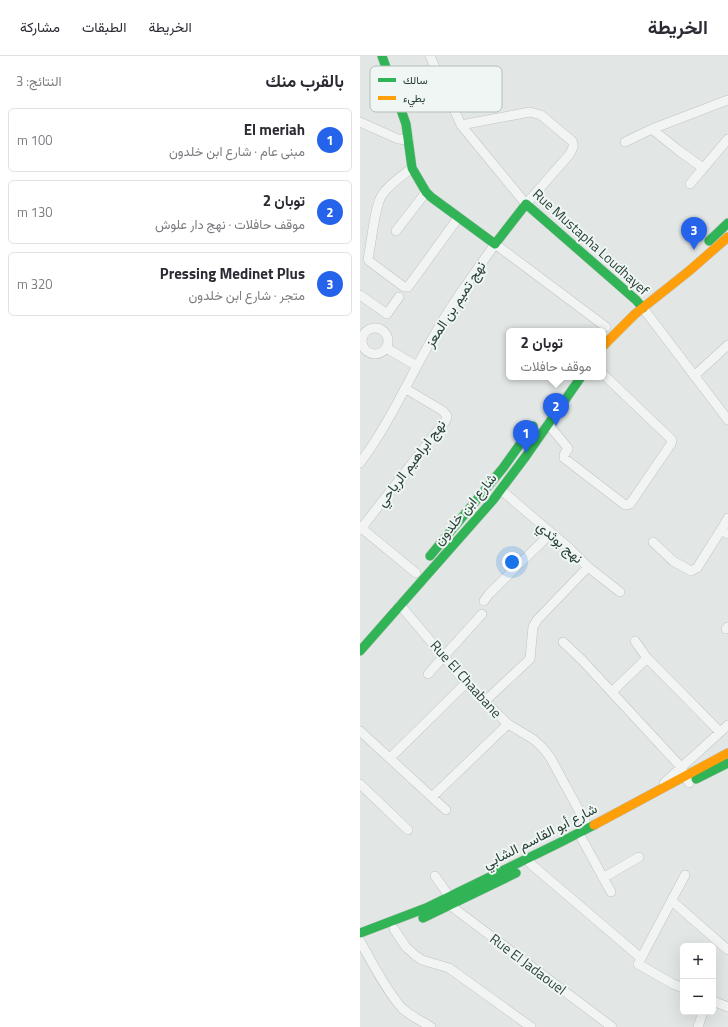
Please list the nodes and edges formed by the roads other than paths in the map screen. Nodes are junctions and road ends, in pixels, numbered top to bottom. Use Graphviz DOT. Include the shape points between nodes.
graph roads {
  1 [pos="382,56"];
  2 [pos="430,56"];
  3 [pos="386,66"];
  4 [pos="434,66"];
  5 [pos="728,100"];
  6 [pos="402,112"];
  7 [pos="455,112"];
  8 [pos="360,122"];
  9 [pos="461,125"];
  10 [pos="652,128"];
  11 [pos="728,139"];
  12 [pos="409,140"];
  13 [pos="624,142"];
  14 [pos="412,168"];
  15 [pos="703,168"];
  16 [pos="690,184"];
  17 [pos="426,192"];
  18 [pos="526,204"];
  19 [pos="458,218"];
  20 [pos="728,223"];
  21 [pos="396,231"];
  22 [pos="728,237"];
  23 [pos="495,244"];
  24 [pos="691,257"];
  25 [pos="360,295"];
  26 [pos="399,297"];
  27 [pos="643,308"];
  28 [pos="387,314"];
  29 [pos="614,318"];
  30 [pos="378,328"];
  31 [pos="603,328"];
  32 [pos="605,328"];
  33 [pos="606,343"];
  34 [pos="728,345"];
  35 [pos="386,348"];
  36 [pos="362,350"];
  37 [pos="417,366"];
  38 [pos="694,376"];
  39 [pos="606,377"];
  40 [pos="579,380"];
  41 [pos="406,389"];
  42 [pos="538,420"];
  43 [pos="728,420"];
  44 [pos="548,424"];
  45 [pos="360,464"];
  46 [pos="501,490"];
  47 [pos="728,518"];
  48 [pos="360,529"];
  49 [pos="725,532"];
  50 [pos="551,533"];
  51 [pos="653,542"];
  52 [pos="588,567"];
  53 [pos="418,570"];
  54 [pos="620,592"];
  55 [pos="484,601"];
  56 [pos="400,605"];
  57 [pos="482,614"];
  58 [pos="636,641"];
  59 [pos="564,642"];
  60 [pos="360,651"];
  61 [pos="444,656"];
  62 [pos="647,658"];
  63 [pos="428,674"];
  64 [pos="466,683"];
  65 [pos="612,692"];
  66 [pos="485,701"];
  67 [pos="508,724"];
  68 [pos="728,725"];
  69 [pos="360,731"];
  70 [pos="720,732"];
  71 [pos="728,753"];
  72 [pos="390,758"];
  73 [pos="728,762"];
  74 [pos="686,775"];
  75 [pos="360,784"];
  76 [pos="432,797"];
  77 [pos="446,810"];
  78 [pos="588,828"];
  79 [pos="408,830"];
  80 [pos="582,839"];
  81 [pos="640,857"];
  82 [pos="529,862"];
  83 [pos="685,875"];
  84 [pos="435,876"];
  85 [pos="603,878"];
  86 [pos="610,892"];
  87 [pos="450,901"];
  88 [pos="672,901"];
  89 [pos="394,929"];
  90 [pos="360,933"];
  91 [pos="360,941"];
  92 [pos="728,950"];
  93 [pos="641,958"];
  94 [pos="680,987"];
  95 [pos="716,1001"];
  96 [pos="728,1007"];
  97 [pos="702,1015"];
  98 [pos="431,1027"];
  99 [pos="531,1027"];
  100 [pos="612,1027"];
  101 [pos="698,1027"];
  1 -- 3 [label="main road"];
  2 -- 4 [label="street, Rue Mustapha Loudhayef"];
  5 -- 10 [label="street"];
  6 -- 12 [label="main road"];
  7 -- 9 [label="street, Rue Mustapha Loudhayef"];
  8 -- 12 [label="street" via="398,139"];
  9 -- 18 [label="street, Rue Mustapha Loudhayef"];
  9 -- 18 [label="street" via="530,112 541,115 572,141 573,149"];
  10 -- 13 [label="street"];
  10 -- 15 [label="street"];
  11 -- 15 [label="street"];
  12 -- 14 [label="main road"];
  14 -- 17 [label="main road"];
  14 -- 19 [label="street" via="381,196 369,261 404,287 408,287"];
  15 -- 16 [label="street"];
  17 -- 19 [label="main road"];
  17 -- 21 [label="street"];
  18 -- 23 [label="main road"];
  18 -- 27 [label="main road, Rue Mustapha Loudhayef"];
  19 -- 23 [label="main road"];
  20 -- 24 [label="main road"];
  22 -- 27 [label="main road"];
  23 -- 31 [label="street"];
  23 -- 37 [label="street, نهج تميم بن المعز" via="450,308"];
  25 -- 28 [label="street"];
  26 -- 28 [label="street"];
  27 -- 33 [label="main road"];
  27 -- 38 [label="street"];
  28 -- 30 [label="street"];
  29 -- 32 [label="main road"];
  30 -- 35 [label="street" via="386,334"];
  30 -- 36 [label="street" via="365,333"];
  34 -- 38 [label="street"];
  35 -- 36 [label="street" via="378,353"];
  35 -- 37 [label="street"];
  37 -- 41 [label="street, نهج تميم بن المعز"];
  38 -- 43 [label="street"];
  39 -- 44 [label="street" via="672,440 630,504 625,505 564,458 568,449"];
  40 -- 44 [label="main road, شارع ابن خلدون"];
  41 -- 45 [label="street, نهج تميم بن المعز" via="383,431"];
  41 -- 48 [label="street, نهج ابراهيم الرياحي" via="443,411 447,416 446,420"];
  42 -- 53 [label="main road, شارع ابن خلدون" via="497,477"];
  44 -- 46 [label="main road, شارع ابن خلدون"];
  46 -- 50 [label="street, نهج بوثدي"];
  46 -- 56 [label="main road, شارع ابن خلدون"];
  47 -- 49 [label="street"];
  48 -- 53 [label="street"];
  49 -- 51 [label="street" via="697,568 691,571 673,561"];
  50 -- 52 [label="street, نهج بوثدي" via="579,556"];
  50 -- 55 [label="street"];
  52 -- 54 [label="street, نهج بوثدي"];
  52 -- 66 [label="street" via="537,620 533,627 530,660"];
  56 -- 60 [label="main road, شارع ابن خلدون"];
  56 -- 61 [label="street, Rue El Chaabane"];
  57 -- 61 [label="street"];
  58 -- 62 [label="street"];
  59 -- 65 [label="street"];
  61 -- 63 [label="street"];
  61 -- 64 [label="street, Rue El Chaabane"];
  62 -- 65 [label="street"];
  62 -- 70 [label="street"];
  64 -- 66 [label="street, Rue El Chaabane"];
  64 -- 72 [label="street"];
  65 -- 74 [label="street"];
  66 -- 67 [label="street, Rue El Chaabane"];
  67 -- 76 [label="street"];
  67 -- 78 [label="street, Rue El Chaabane" via="533,739 550,757"];
  68 -- 70 [label="street"];
  69 -- 72 [label="street"];
  70 -- 74 [label="street"];
  71 -- 74 [label="main road, شارع أبو القاسم الشابي"];
  72 -- 76 [label="street"];
  73 -- 74 [label="main road, شارع أبو القاسم الشابي"];
  74 -- 78 [label="main road, شارع أبو القاسم الشابي"];
  74 -- 80 [label="main road, شارع أبو القاسم الشابي"];
  75 -- 79 [label="street"];
  76 -- 77 [label="street"];
  78 -- 82 [label="main road, شارع أبو القاسم الشابي"];
  80 -- 82 [label="main road, شارع أبو القاسم الشابي"];
  80 -- 85 [label="street"];
  81 -- 85 [label="street"];
  82 -- 87 [label="main road, شارع أبو القاسم الشابي"];
  82 -- 93 [label="street"];
  83 -- 88 [label="street"];
  84 -- 87 [label="street, Rue El Jadaouel"];
  85 -- 86 [label="street"];
  87 -- 89 [label="main road, شارع أبو القاسم الشابي"];
  87 -- 90 [label="main road, شارع أبو القاسم الشابي"];
  87 -- 100 [label="street, Rue El Jadaouel"];
  88 -- 92 [label="street"];
  88 -- 93 [label="street"];
  89 -- 91 [label="main road, شارع أبو القاسم الشابي"];
  89 -- 99 [label="street" via="406,947 416,956 449,968"];
  91 -- 98 [label="street" via="402,1008"];
  93 -- 94 [label="street" via="638,964"];
  95 -- 96 [label="street"];
  97 -- 101 [label="street"];
}
